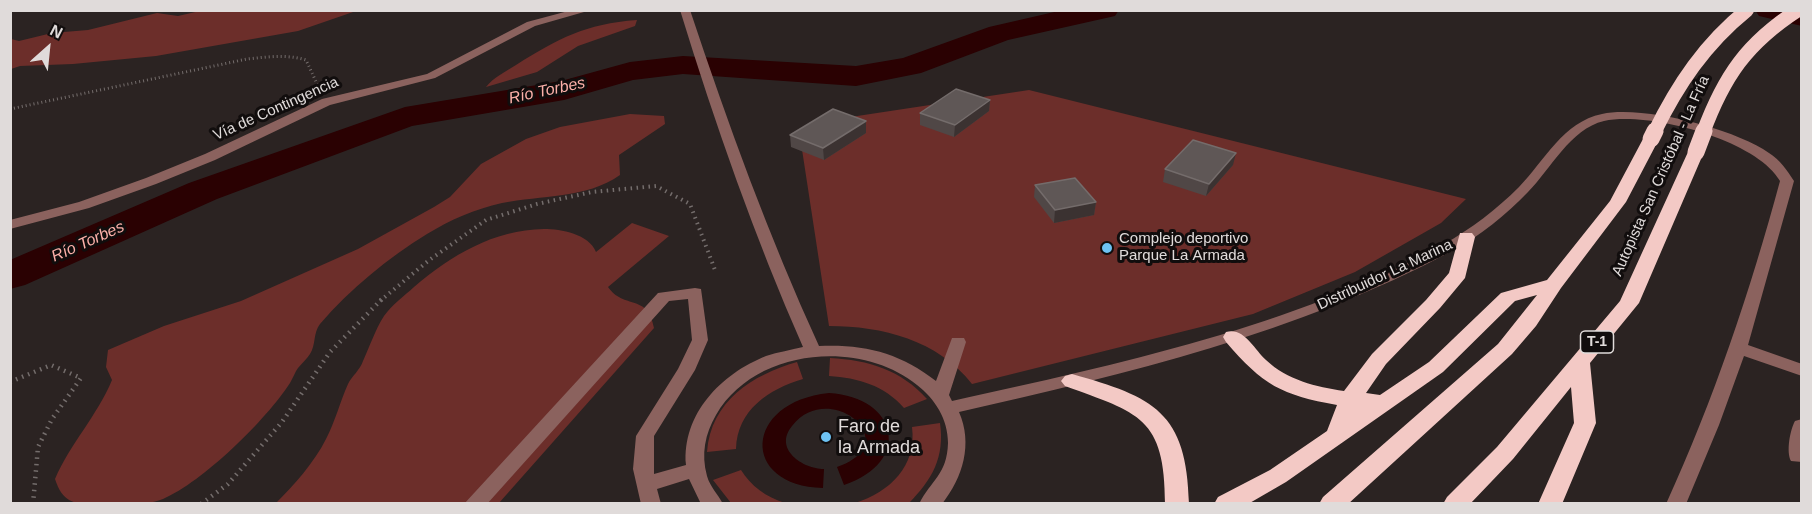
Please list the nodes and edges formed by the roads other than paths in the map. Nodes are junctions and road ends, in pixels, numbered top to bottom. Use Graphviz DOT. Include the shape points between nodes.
graph roads {
  1 [pos="586,10"];
  2 [pos="685,10"];
  3 [pos="1748,10"];
  4 [pos="1798,10"];
  5 [pos="10,225"];
  6 [pos="1466,237"];
  7 [pos="1554,284"];
  8 [pos="1233,337"];
  9 [pos="958,342"];
  10 [pos="1740,349"];
  11 [pos="813,351"];
  12 [pos="1580,362"];
  13 [pos="1802,370"];
  14 [pos="1072,381"];
  15 [pos="1350,399"];
  16 [pos="944,402"];
  17 [pos="1386,403"];
  18 [pos="1802,426"];
  19 [pos="1337,434"];
  20 [pos="1798,456"];
  21 [pos="696,470"];
  22 [pos="646,484"];
  23 [pos="474,504"];
  24 [pos="651,504"];
  25 [pos="713,504"];
  26 [pos="929,504"];
  27 [pos="1177,504"];
  28 [pos="1226,504"];
  29 [pos="1331,504"];
  30 [pos="1455,504"];
  31 [pos="1550,504"];
  32 [pos="1676,504"];
  1 -- 5 [label="street, Vía de Contingencia" via="531,24 431,76 326,102 151,181"];
  2 -- 11 [label="street" via="784,287"];
  3 -- 7 [label="highway, Autopista San Cristóbal - La Fría, bridge" via="1726,26 1678,85 1618,202"];
  4 -- 12 [label="highway, Autopista San Cristóbal - La Fría / T-1, bridge" via="1762,33 1736,62 1717,94 1696,152 1629,303"];
  6 -- 8 [label="street, Distribuidor La Marina" via="1353,292"];
  6 -- 10 [label="street, Distribuidor La Marina" via="1524,189 1574,131 1593,120 1640,116 1740,141 1779,168 1787,181"];
  6 -- 15 [label="highway" via="1458,274 1379,359"];
  7 -- 17 [label="highway" via="1508,297 1436,367"];
  7 -- 29 [label="highway, Autopista San Cristóbal - La Fría" via="1505,348"];
  8 -- 14 [label="street, Distribuidor La Marina"];
  8 -- 15 [label="highway" via="1274,376 1310,392"];
  9 -- 16 [label="street"];
  10 -- 13 [label="street"];
  10 -- 32 [label="street, Distribuidor La Marina"];
  11 -- 16 [label="street" via="850,351 885,358 916,374"];
  11 -- 21 [label="street" via="760,366 718,397 695,439"];
  12 -- 30 [label="highway, Autopista San Cristóbal - La Fría / T-1" via="1505,453"];
  12 -- 31 [label="highway" via="1585,423"];
  14 -- 16 [label="street, Distribuidor La Marina"];
  14 -- 27 [label="highway" via="1129,401 1164,427 1177,458"];
  15 -- 17 [label="highway"];
  15 -- 19 [label="highway"];
  16 -- 26 [label="street" via="954,422 956,452 945,483"];
  17 -- 19 [label="highway"];
  18 -- 20 [label="street"];
  19 -- 28 [label="highway" via="1278,476"];
  21 -- 22 [label="street"];
  21 -- 25 [label="street"];
  22 -- 23 [label="street" via="645,436 700,340 694,293 664,297"];
  22 -- 24 [label="street"];
}
